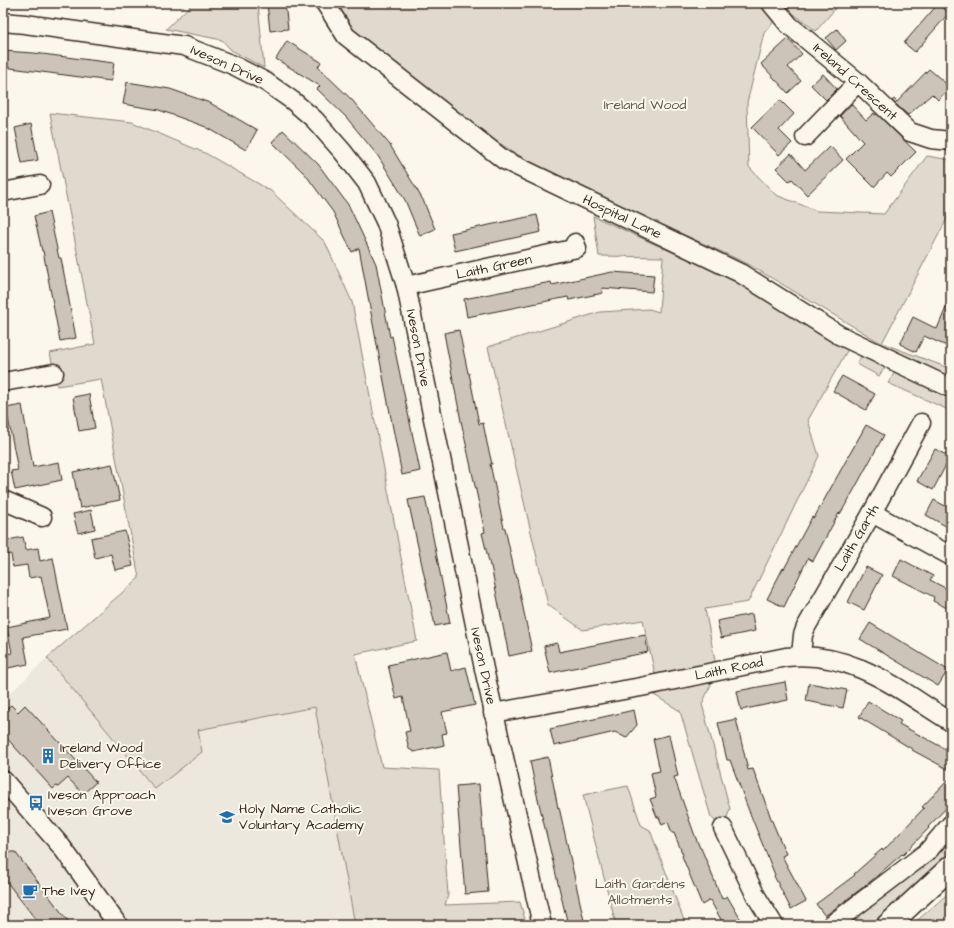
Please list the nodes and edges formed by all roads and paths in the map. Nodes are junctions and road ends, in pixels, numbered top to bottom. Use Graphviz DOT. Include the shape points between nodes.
graph roads {
  1 [pos="325,3"];
  2 [pos="771,3"];
  3 [pos="3,22"];
  4 [pos="858,82"];
  5 [pos="805,137"];
  6 [pos="951,140"];
  7 [pos="40,185"];
  8 [pos="3,192"];
  9 [pos="575,244"];
  10 [pos="406,286"];
  11 [pos="54,373"];
  12 [pos="3,382"];
  13 [pos="951,388"];
  14 [pos="922,422"];
  15 [pos="3,500"];
  16 [pos="872,513"];
  17 [pos="42,516"];
  18 [pos="951,556"];
  19 [pos="801,655"];
  20 [pos="494,713"];
  21 [pos="951,722"];
  22 [pos="3,780"];
  23 [pos="951,824"];
  24 [pos="724,828"];
  25 [pos="951,867"];
  26 [pos="118,925"];
  27 [pos="542,925"];
  28 [pos="774,925"];
  29 [pos="831,925"];
  30 [pos="888,925"];
  1 -- 13 [label="street, Hospital Lane" via="346,36 504,160 740,274 839,335"];
  2 -- 4 [label="street, Ireland Crescent" via="789,25"];
  3 -- 10 [label="street, Iveson Drive" via="184,46 233,65 266,82 314,119 367,183 386,222"];
  4 -- 5 [label="street"];
  4 -- 6 [label="street, Ireland Crescent" via="910,132"];
  7 -- 8 [label="street"];
  9 -- 10 [label="street, Laith Green" via="577,248"];
  10 -- 20 [label="street, Iveson Drive"];
  11 -- 12 [label="street"];
  14 -- 16 [label="street, Laith Garth"];
  15 -- 17 [label="street"];
  16 -- 18 [label="street"];
  16 -- 19 [label="street, Laith Garth" via="806,627"];
  19 -- 20 [label="street, Laith Road"];
  19 -- 21 [label="street, Laith Road" via="841,661 863,668"];
  20 -- 27 [label="street, Iveson Drive"];
  22 -- 26 [label="street" via="61,846"];
  23 -- 29 [label="street" via="927,852"];
  24 -- 28 [label="street" via="756,896"];
  25 -- 30 [label="street"];
}
